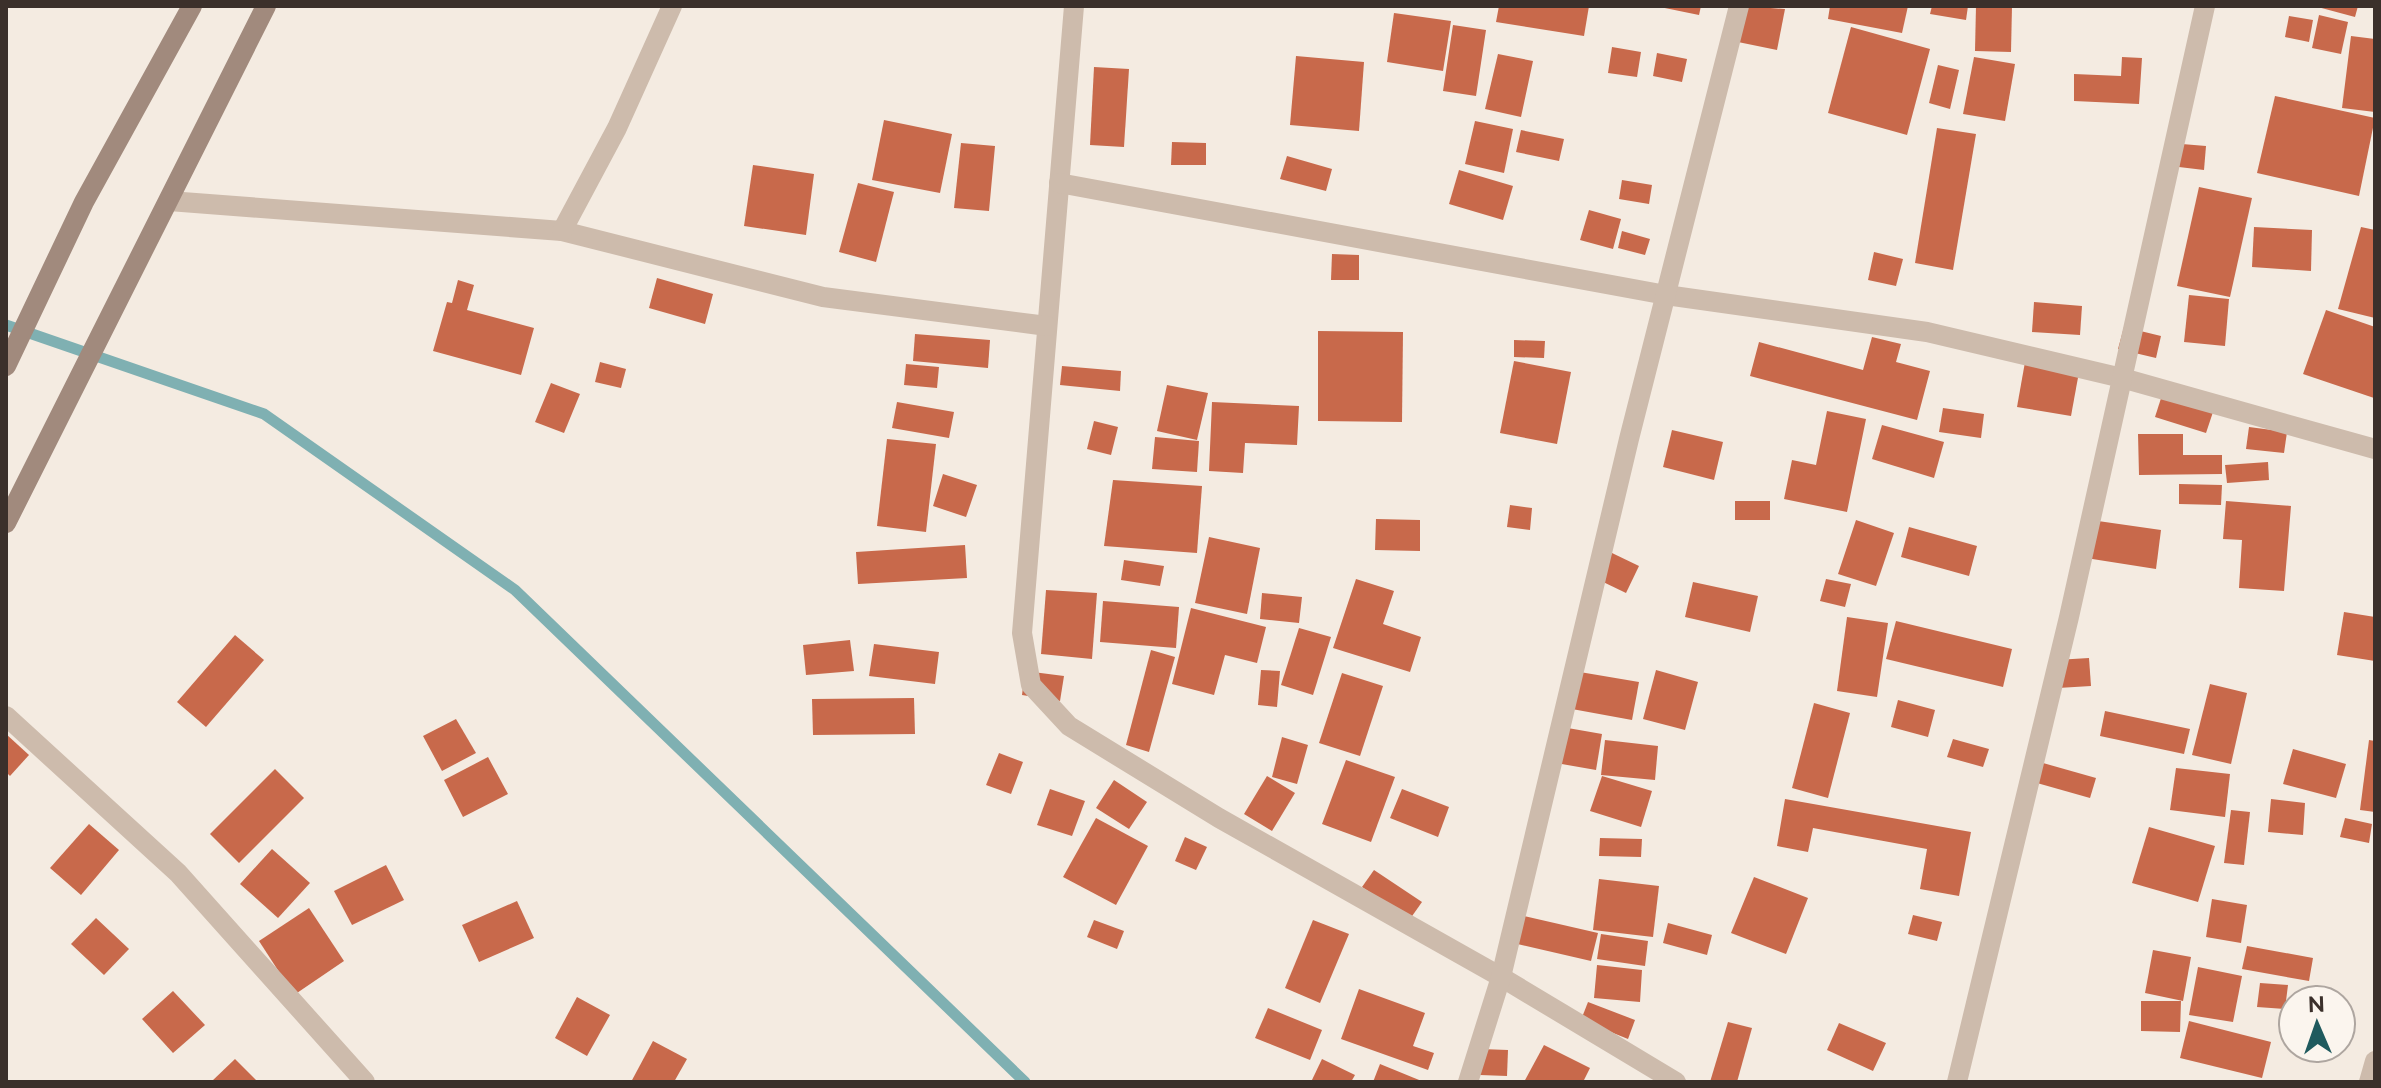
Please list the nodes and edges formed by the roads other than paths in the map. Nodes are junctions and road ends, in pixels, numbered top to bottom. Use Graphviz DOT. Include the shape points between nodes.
graph roads {
  1 [pos="192,6"];
  2 [pos="266,6"];
  3 [pos="672,6"];
  4 [pos="1074,6"];
  5 [pos="1739,6"];
  6 [pos="2205,6"];
  7 [pos="1059,183"];
  8 [pos="169,201"];
  9 [pos="562,231"];
  10 [pos="1666,295"];
  11 [pos="1047,326"];
  12 [pos="6,366"];
  13 [pos="2122,378"];
  14 [pos="2375,449"];
  15 [pos="6,523"];
  16 [pos="6,716"];
  17 [pos="1501,977"];
  18 [pos="2375,1061"];
  19 [pos="365,1082"];
  20 [pos="1468,1082"];
  21 [pos="1676,1082"];
  22 [pos="1957,1082"];
  23 [pos="2369,1082"];
  1 -- 12 [label="main road" via="84,202"];
  2 -- 8 [label="main road"];
  3 -- 9 [label="street" via="617,128"];
  4 -- 7 [label="street"];
  5 -- 10 [label="street"];
  6 -- 13 [label="street"];
  7 -- 10 [label="street"];
  7 -- 11 [label="street"];
  8 -- 9 [label="street"];
  8 -- 15 [label="main road"];
  9 -- 11 [label="street" via="823,297"];
  10 -- 13 [label="street" via="1927,332"];
  10 -- 17 [label="street"];
  11 -- 17 [label="street" via="1022,633 1031,685 1069,726 1219,818"];
  13 -- 14 [label="street"];
  13 -- 22 [label="street"];
  16 -- 19 [label="street" via="178,873"];
  17 -- 20 [label="street"];
  17 -- 21 [label="street"];
  18 -- 23 [label="street"];
}
